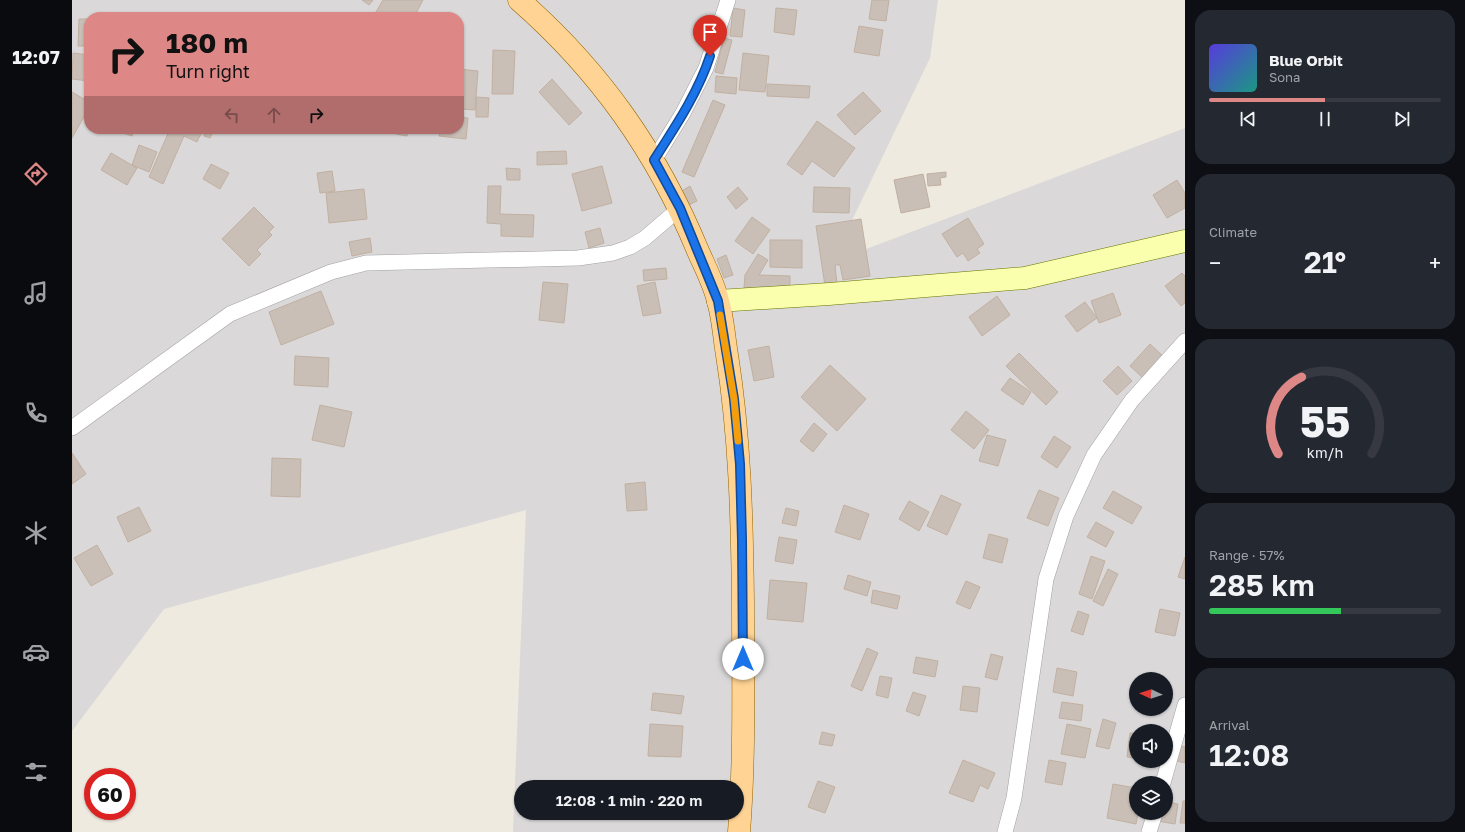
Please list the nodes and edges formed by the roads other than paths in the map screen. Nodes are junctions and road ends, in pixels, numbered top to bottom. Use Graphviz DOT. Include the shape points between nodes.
graph roads {
  1 [pos="519,0"];
  2 [pos="728,0"];
  3 [pos="654,160"];
  4 [pos="680,208"];
  5 [pos="1185,241"];
  6 [pos="718,301"];
  7 [pos="1185,341"];
  8 [pos="72,428"];
  9 [pos="1185,705"];
  10 [pos="1165,776"];
  11 [pos="1153,820"];
  12 [pos="739,832"];
  13 [pos="1005,832"];
  14 [pos="1149,832"];
  1 -- 3 [label="main road" via="554,30 609,93"];
  2 -- 3 [label="street" via="706,68 683,114"];
  3 -- 4 [label="main road"];
  4 -- 6 [label="main road"];
  4 -- 8 [label="street" via="645,238 613,253 571,258 373,263 331,272 230,314"];
  5 -- 6 [label="street" via="1025,278"];
  6 -- 12 [label="main road" via="734,399 740,472 743,775"];
  7 -- 13 [label="street" via="1132,400 1094,456 1066,516 1046,579 1014,798"];
  9 -- 10 [label="street"];
  11 -- 14 [label="street"];
}
